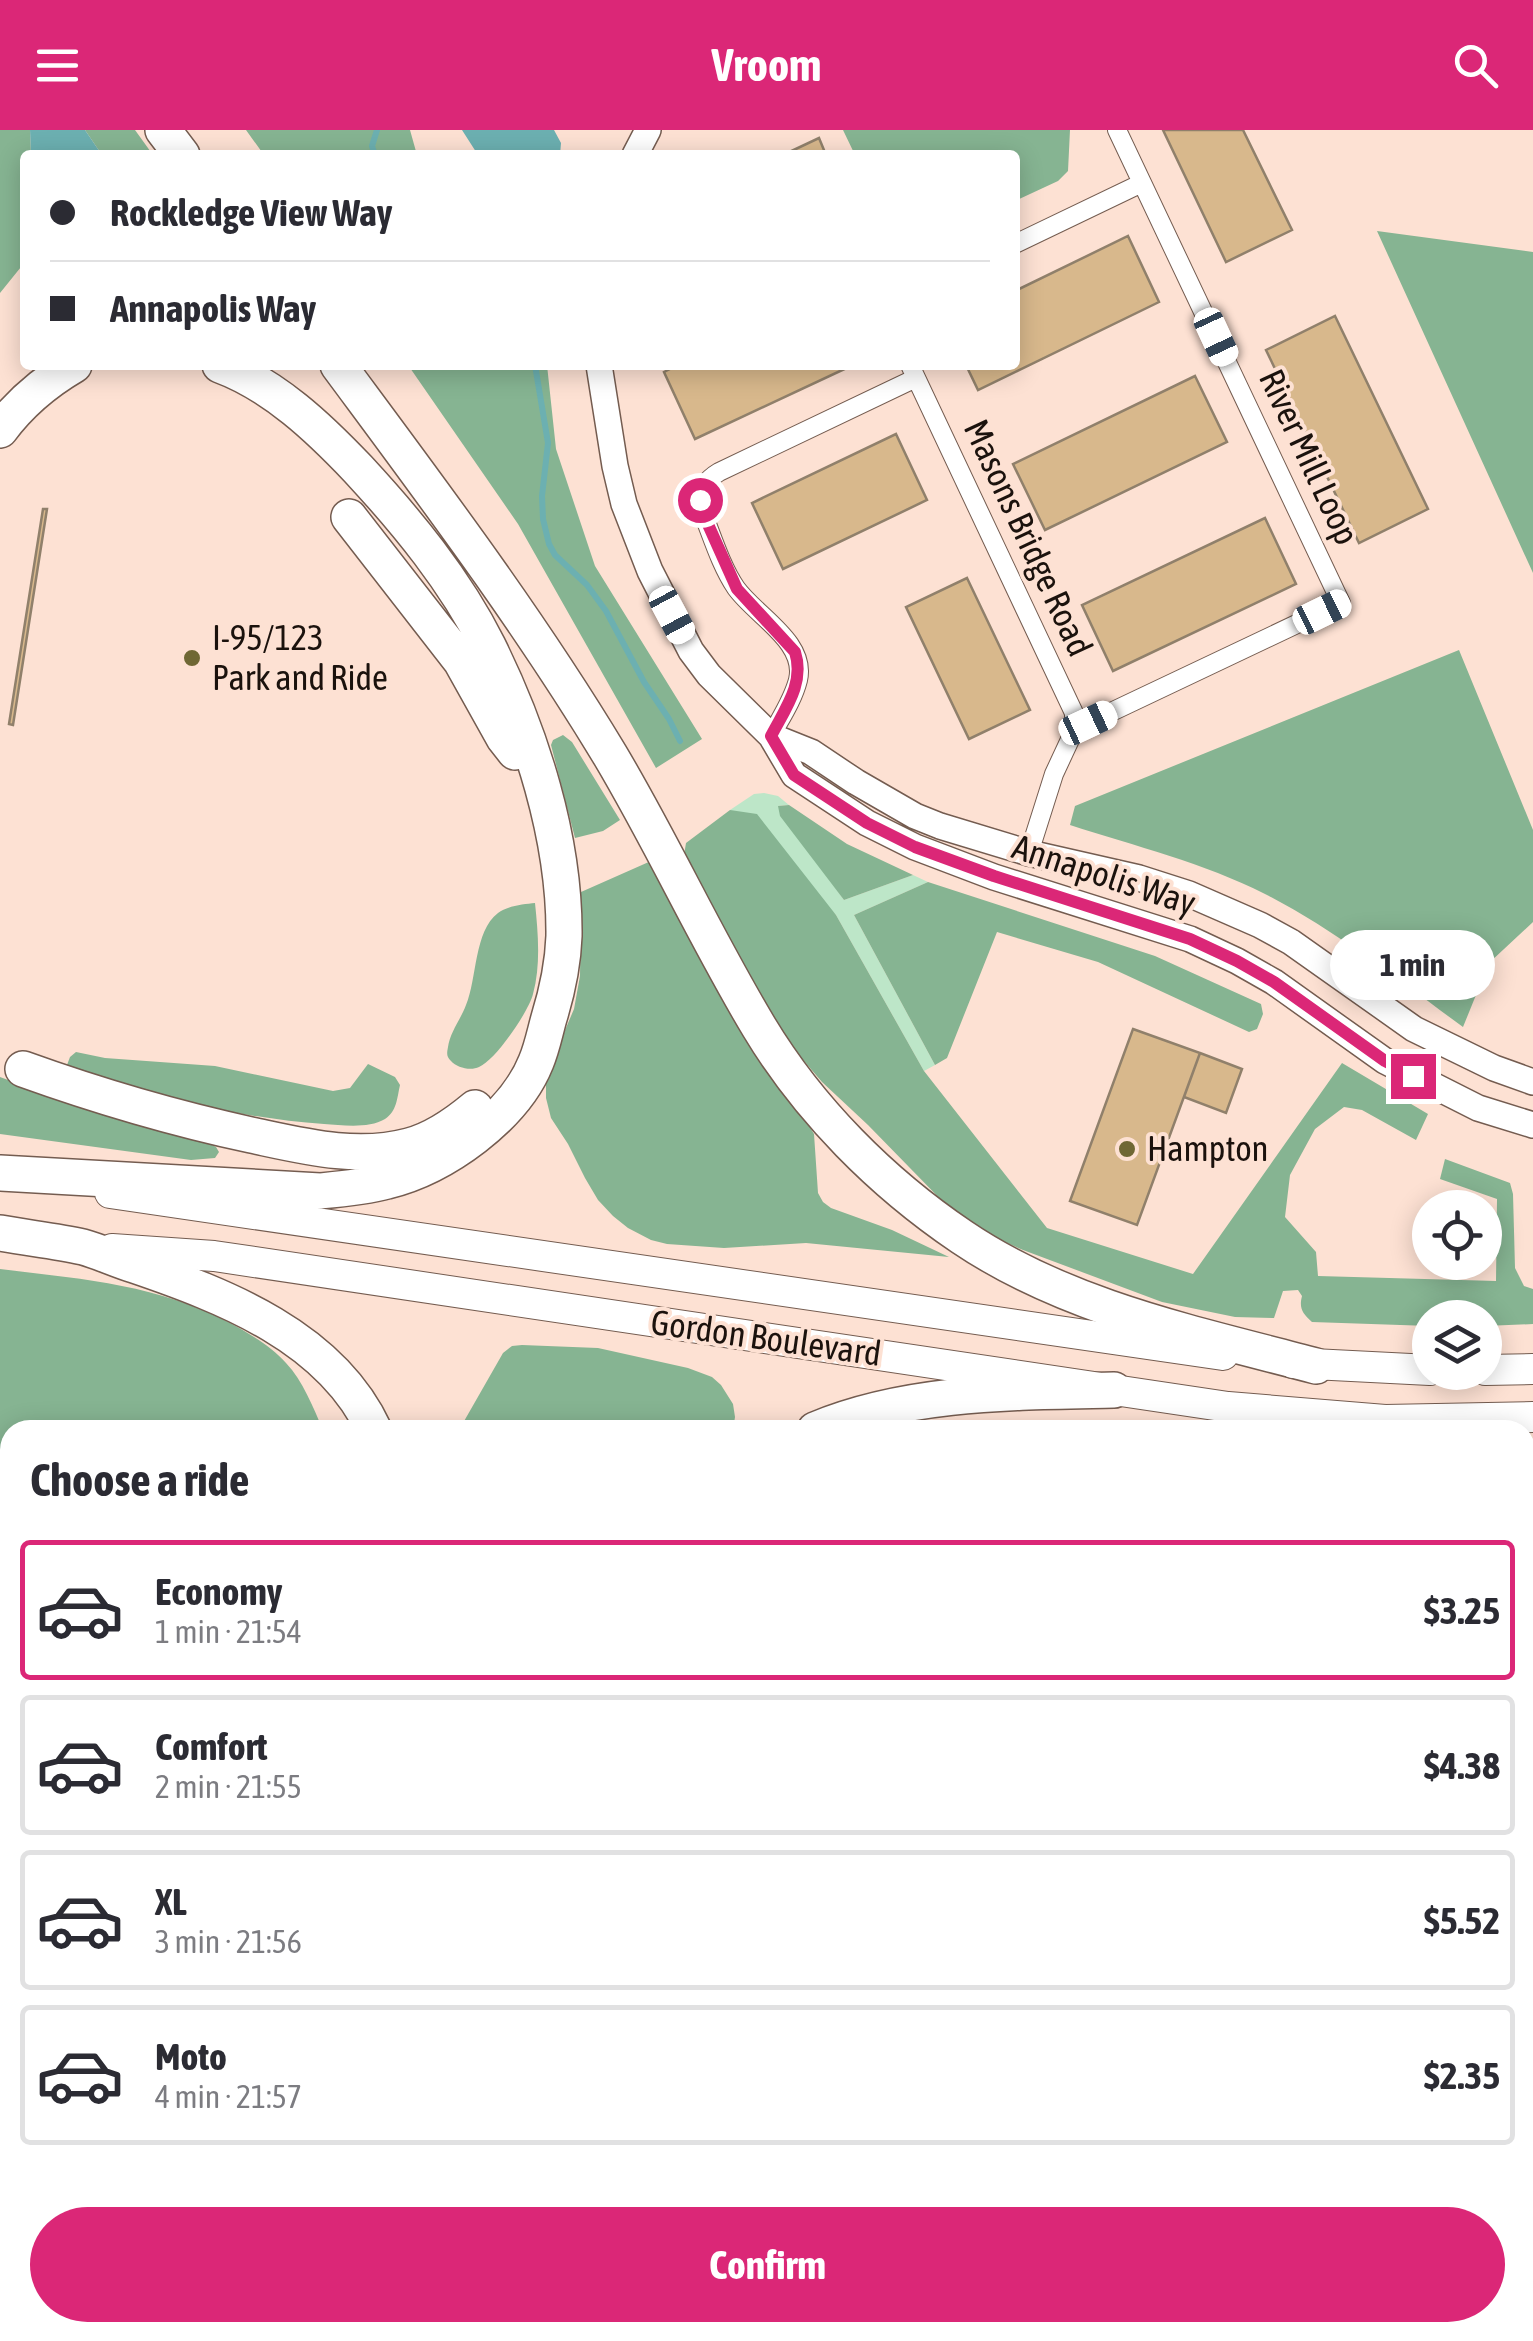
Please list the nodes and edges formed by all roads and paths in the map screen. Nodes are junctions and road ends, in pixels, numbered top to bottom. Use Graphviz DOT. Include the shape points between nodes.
graph roads {
  1 [pos="1117,130"];
  2 [pos="1142,183"];
  3 [pos="1020,242"];
  4 [pos="66,370"];
  5 [pos="231,370"];
  6 [pos="342,370"];
  7 [pos="601,370"];
  8 [pos="913,371"];
  9 [pos="0,430"];
  10 [pos="349,517"];
  11 [pos="1075,725"];
  12 [pos="771,736"];
  13 [pos="540,785"];
  14 [pos="1029,853"];
  15 [pos="556,993"];
  16 [pos="1494,1068"];
  17 [pos="23,1069"];
  18 [pos="1533,1082"];
  19 [pos="1478,1108"];
  20 [pos="1533,1125"];
  21 [pos="0,1175"];
  22 [pos="0,1233"];
  23 [pos="84,1248"];
  24 [pos="1316,1366"];
  25 [pos="1533,1368"];
  26 [pos="1412,1369"];
  27 [pos="1502,1369"];
  28 [pos="1114,1390"];
  29 [pos="1533,1417"];
  30 [pos="368,1420"];
  31 [pos="845,1420"];
  1 -- 2 [label="street, River Mill Loop"];
  2 -- 3 [label="street"];
  2 -- 11 [label="street, River Mill Loop" via="1342,602"];
  4 -- 9 [label="highway"];
  5 -- 13 [label="highway" via="290,405 422,543 487,645"];
  6 -- 24 [label="highway" via="524,620 611,756 760,1028 830,1122 924,1210 1008,1264 1094,1302"];
  7 -- 12 [label="street, Annapolis Way" via="624,504 650,571 691,651"];
  8 -- 11 [label="street, Masons Bridge Road" via="1072,706"];
  8 -- 12 [label="street" via="719,472 702,489 702,511 730,578 797,658 796,687"];
  10 -- 13 [label="highway" via="461,662"];
  11 -- 14 [label="street"];
  12 -- 14 [label="street, Annapolis Way" via="811,752 915,816"];
  12 -- 19 [label="street, Annapolis Way" via="794,775 867,823 994,876 1190,939 1274,982 1385,1061"];
  13 -- 15 [label="highway" via="561,884 564,937"];
  14 -- 16 [label="street, Annapolis Way" via="1139,878 1260,925 1414,1030"];
  15 -- 17 [label="highway" via="474,1110 411,1146 360,1153 298,1145 170,1116"];
  15 -- 21 [label="highway" via="536,1064 502,1112 447,1156 389,1181 320,1190"];
  16 -- 18 [label="street, Annapolis Way"];
  16 -- 19 [label="street"];
  19 -- 20 [label="street, Annapolis Way"];
  21 -- 24 [label="main road, Gordon Boulevard"];
  22 -- 23 [label="highway, Gordon Boulevard"];
  23 -- 28 [label="main road, Gordon Boulevard" via="214,1256"];
  23 -- 30 [label="highway" via="169,1277 282,1330 330,1368"];
  24 -- 26 [label="main road, Gordon Boulevard"];
  25 -- 27 [label="main road"];
  28 -- 29 [label="main road, Gordon Boulevard" via="1328,1416"];
  28 -- 31 [label="highway" via="955,1398"];
}
